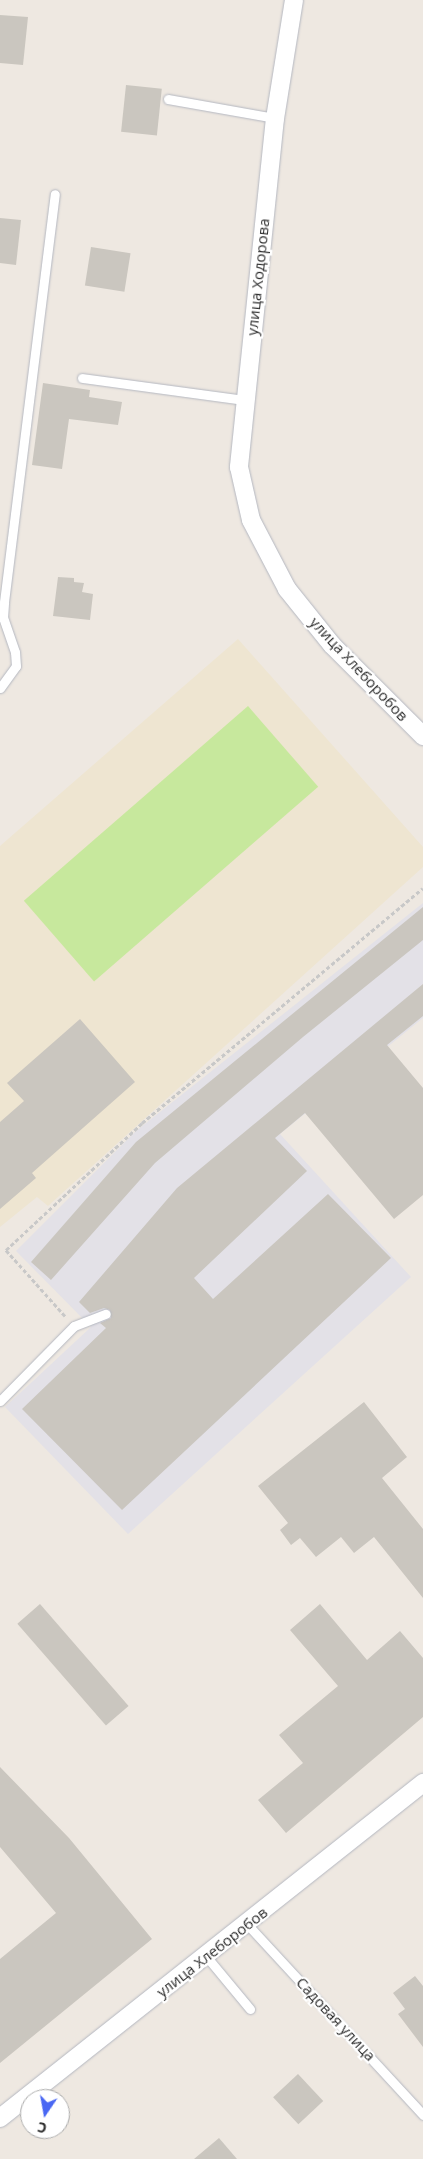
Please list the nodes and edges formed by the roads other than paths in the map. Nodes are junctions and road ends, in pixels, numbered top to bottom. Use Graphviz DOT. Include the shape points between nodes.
graph roads {
  1 [pos="294,0"];
  2 [pos="168,99"];
  3 [pos="275,118"];
  4 [pos="55,194"];
  5 [pos="82,378"];
  6 [pos="244,400"];
  7 [pos="265,550"];
  8 [pos="0,688"];
  9 [pos="423,736"];
  10 [pos="106,1314"];
  11 [pos="0,1402"];
  12 [pos="423,1784"];
  13 [pos="247,1924"];
  14 [pos="206,1956"];
  15 [pos="250,2009"];
  16 [pos="423,2115"];
  17 [pos="0,2118"];
  1 -- 3 [label="street, улица Ходорова"];
  2 -- 3 [label="lane"];
  3 -- 6 [label="street, улица Ходорова"];
  4 -- 8 [label="lane" via="4,602 3,618 15,652 16,666"];
  5 -- 6 [label="lane"];
  6 -- 7 [label="street, улица Ходорова" via="239,468 250,520"];
  7 -- 9 [label="street, улица Хлеборобов" via="287,589 332,645"];
  10 -- 11 [label="lane" via="74,1326"];
  12 -- 13 [label="street, улица Хлеборобов"];
  13 -- 14 [label="street, улица Хлеборобов"];
  13 -- 16 [label="lane, Садовая улица"];
  14 -- 15 [label="lane"];
  14 -- 17 [label="street, улица Хлеборобов"];
}
